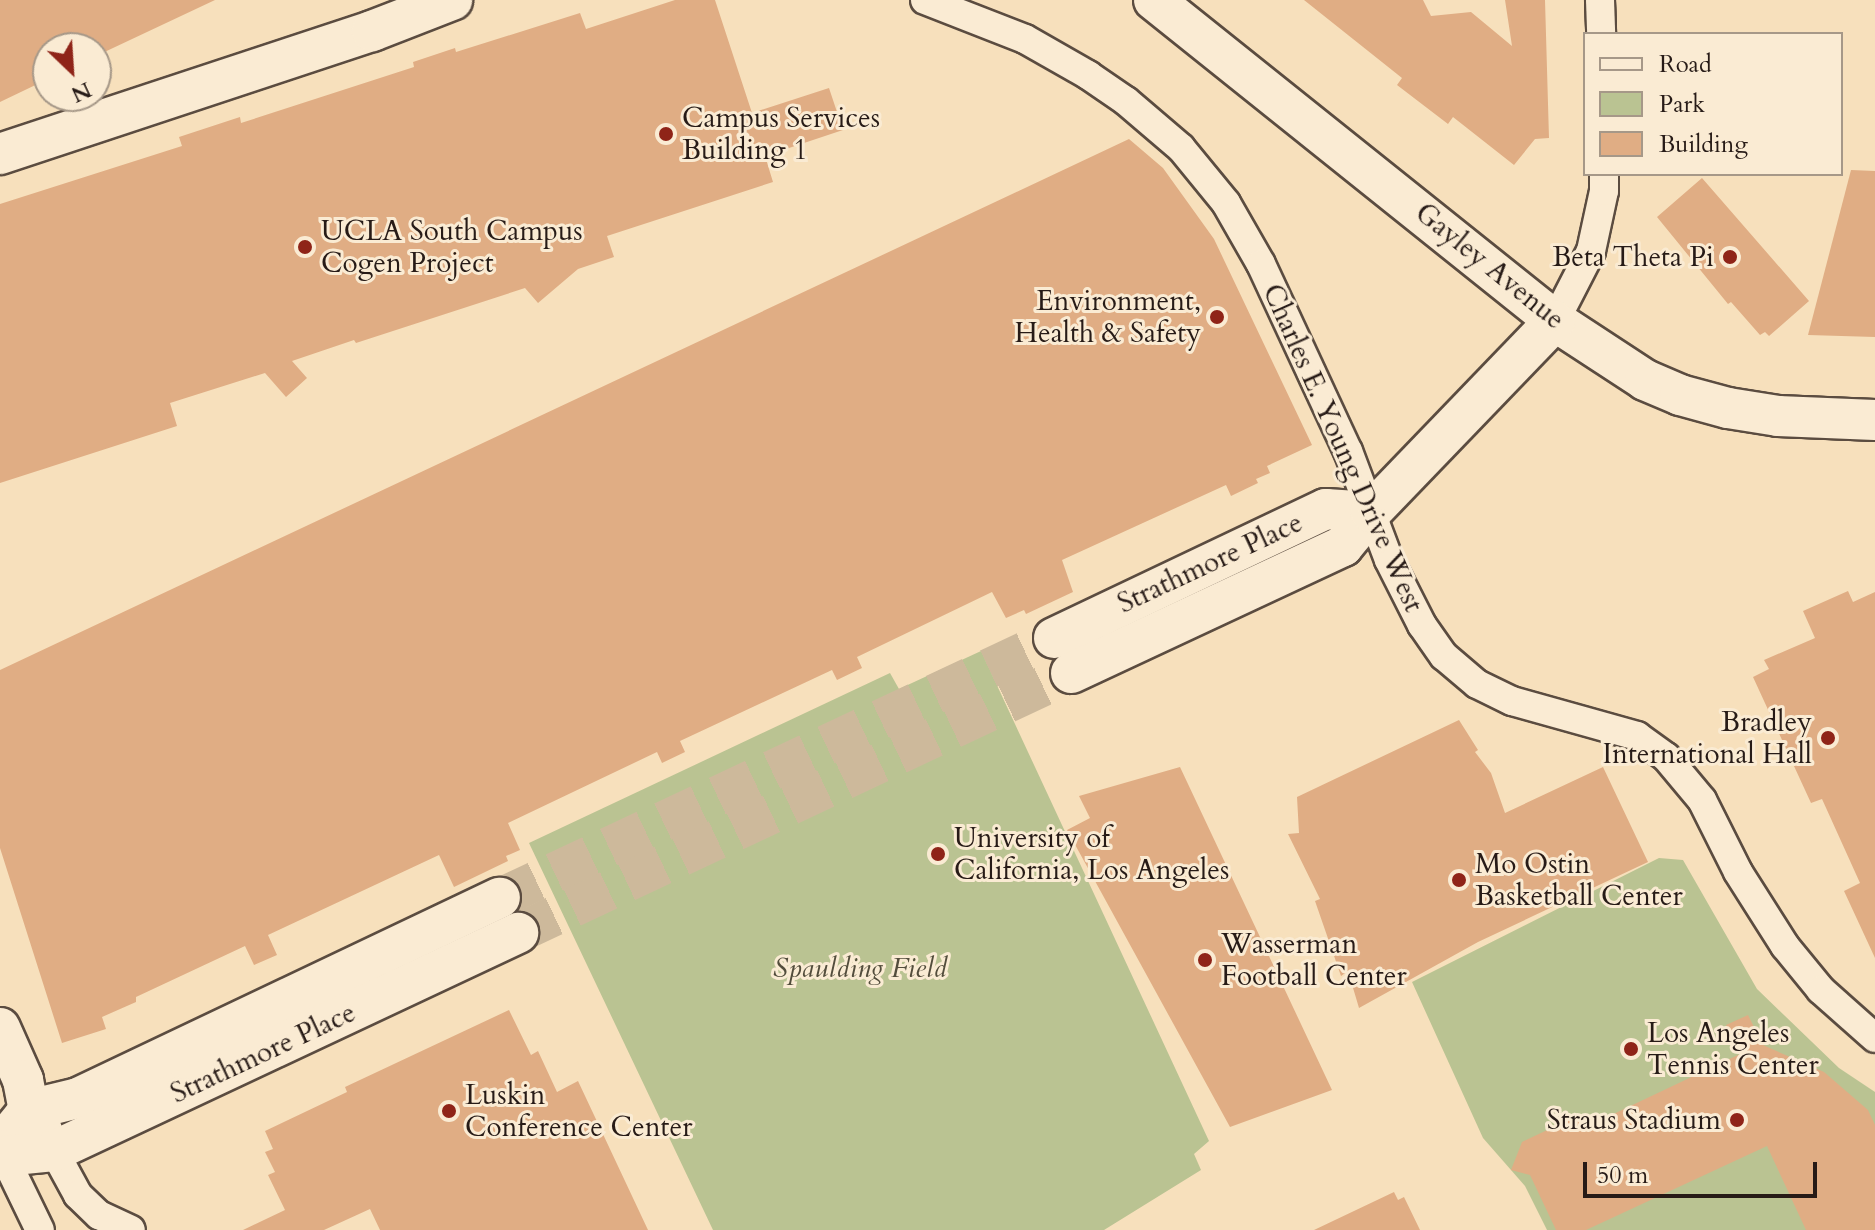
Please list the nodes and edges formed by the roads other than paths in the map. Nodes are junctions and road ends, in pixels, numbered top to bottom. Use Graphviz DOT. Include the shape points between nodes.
graph roads {
  1 [pos="452,0"];
  2 [pos="925,0"];
  3 [pos="1154,0"];
  4 [pos="1600,0"];
  5 [pos="1601,32"];
  6 [pos="0,154"];
  7 [pos="1604,176"];
  8 [pos="1555,321"];
  9 [pos="1875,420"];
  10 [pos="1371,512"];
  11 [pos="1062,656"];
  12 [pos="500,898"];
  13 [pos="518,933"];
  14 [pos="0,1028"];
  15 [pos="1875,1038"];
  16 [pos="29,1110"];
  17 [pos="1,1151"];
  18 [pos="54,1151"];
  19 [pos="40,1230"];
  20 [pos="131,1230"];
  1 -- 6 [label="street"];
  2 -- 10 [label="street, Charles E. Young Drive West" via="1025,39 1088,75 1181,148 1226,203 1261,264"];
  3 -- 8 [label="street, Gayley Avenue"];
  4 -- 5 [label="street"];
  7 -- 8 [label="street" via="1591,251"];
  8 -- 9 [label="street, Gayley Avenue" via="1645,380 1680,395 1778,416"];
  8 -- 10 [label="street"];
  10 -- 11 [label="street, Strathmore Place" via="1326,509"];
  10 -- 15 [label="street, Charles E. Young Drive West" via="1422,625 1444,656 1477,684 1512,701 1637,736 1666,757 1702,800 1738,872 1785,946 1821,990"];
  12 -- 16 [label="street, Strathmore Place" via="78,1098"];
  13 -- 18 [label="street, Strathmore Place"];
  14 -- 16 [label="street" via="23,1080"];
  16 -- 17 [label="street"];
  16 -- 18 [label="street"];
  17 -- 18 [label="street, Strathmore Place"];
  17 -- 19 [label="street"];
  18 -- 20 [label="street" via="78,1195 99,1215"];
}
